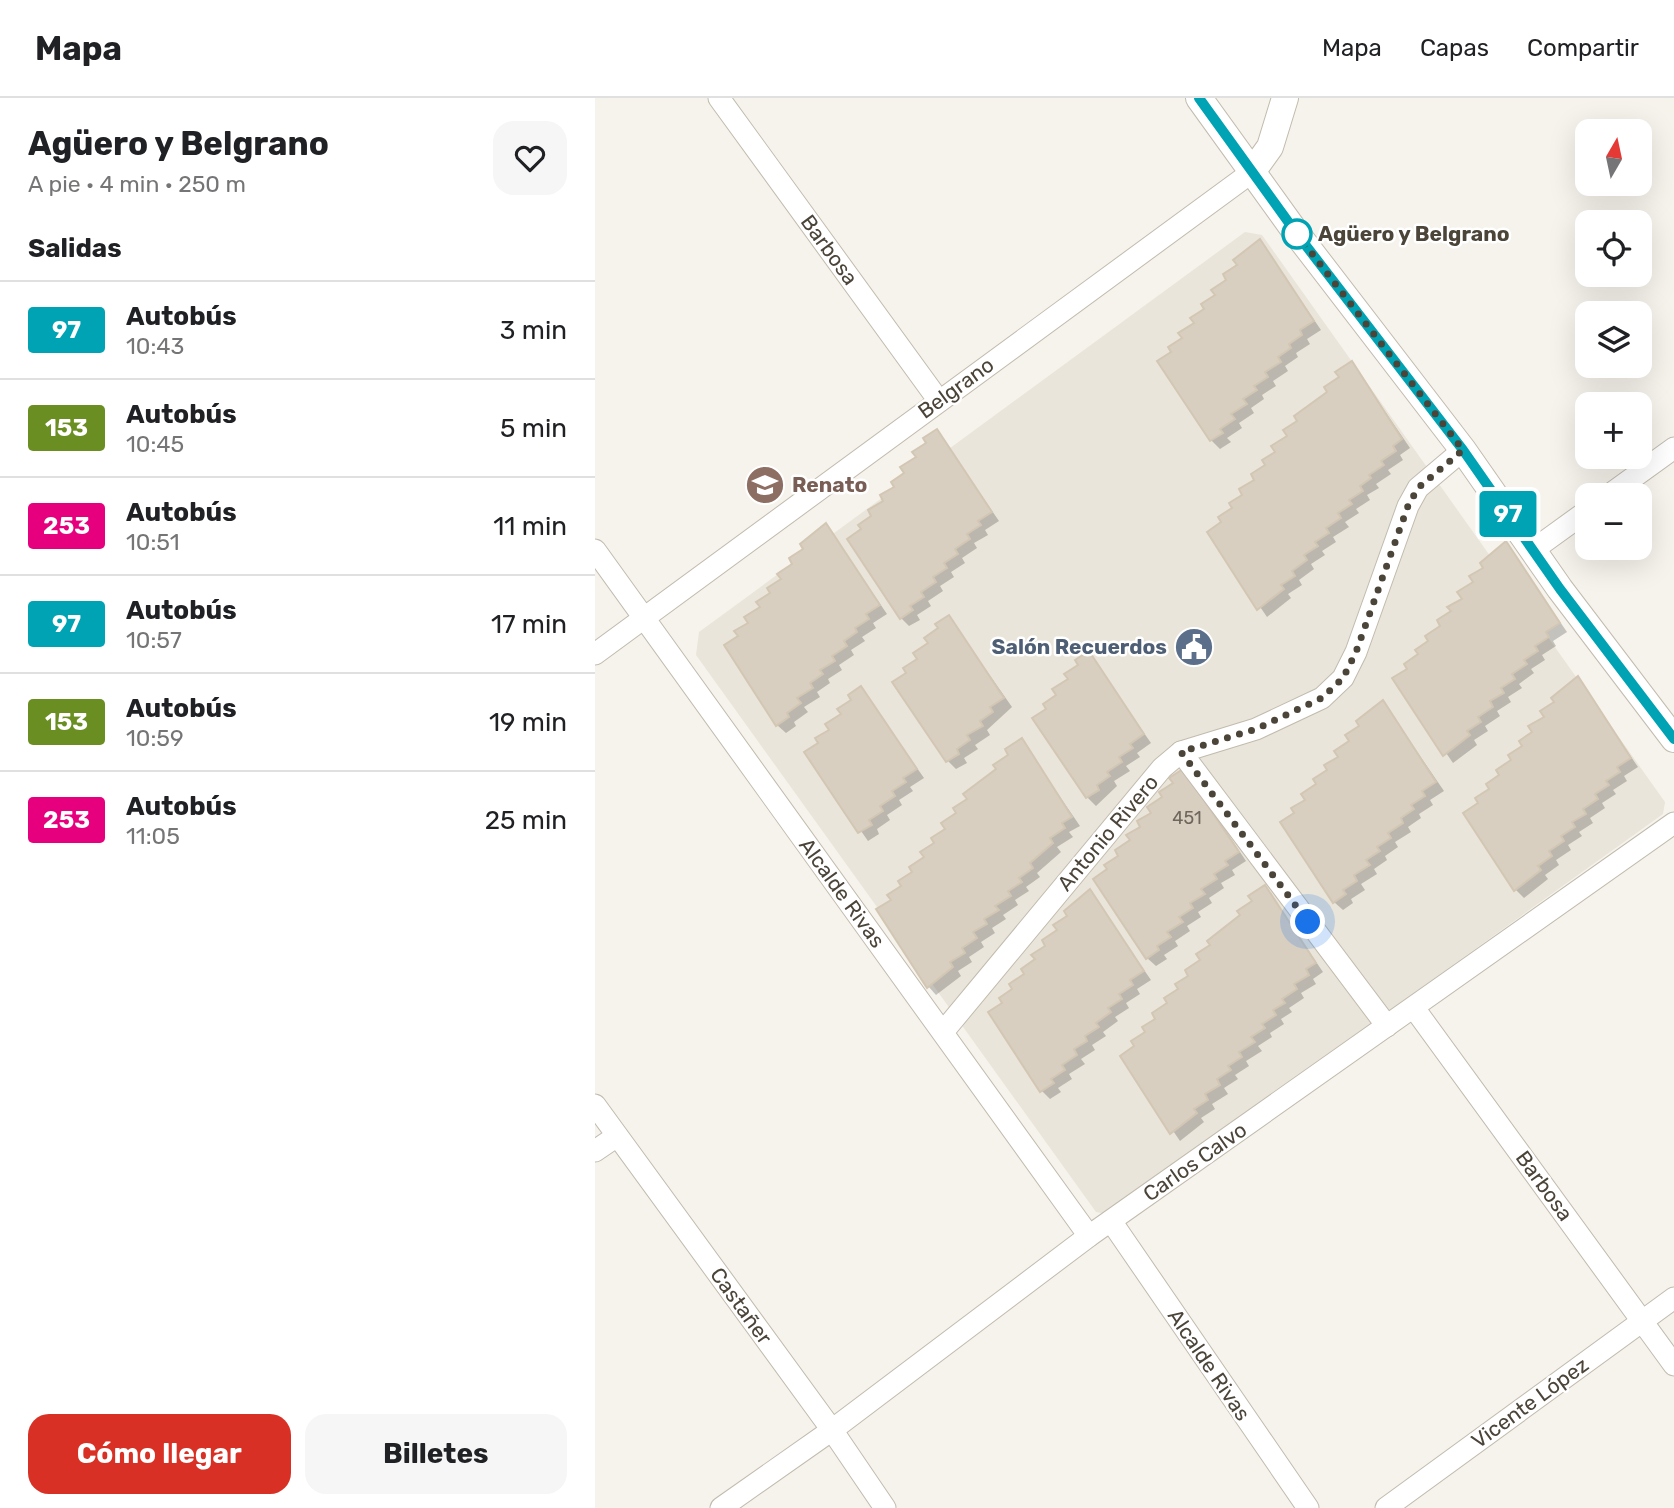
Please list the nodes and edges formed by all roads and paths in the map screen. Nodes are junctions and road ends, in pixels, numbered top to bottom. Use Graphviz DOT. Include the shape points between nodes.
graph roads {
  1 [pos="719,98"];
  2 [pos="1199,98"];
  3 [pos="1285,98"];
  4 [pos="1252,172"];
  5 [pos="939,401"];
  6 [pos="1674,448"];
  7 [pos="1463,450"];
  8 [pos="1626,483"];
  9 [pos="1575,520"];
  10 [pos="595,550"];
  11 [pos="1533,550"];
  12 [pos="643,618"];
  13 [pos="595,654"];
  14 [pos="1674,739"];
  15 [pos="1181,752"];
  16 [pos="1674,823"];
  17 [pos="1414,1007"];
  18 [pos="1387,1026"];
  19 [pos="943,1032"];
  20 [pos="595,1105"];
  21 [pos="617,1136"];
  22 [pos="595,1152"];
  23 [pos="1111,1221"];
  24 [pos="1089,1237"];
  25 [pos="1674,1298"];
  26 [pos="1642,1321"];
  27 [pos="1674,1365"];
  28 [pos="832,1430"];
  29 [pos="721,1508"];
  30 [pos="885,1508"];
  31 [pos="1308,1508"];
  32 [pos="1386,1508"];
  1 -- 5 [label="street, Barbosa"];
  2 -- 4 [label="street"];
  3 -- 4 [label="street, Belgrano" via="1270,147"];
  4 -- 5 [label="street, Belgrano"];
  4 -- 7 [label="street"];
  5 -- 12 [label="street, Belgrano"];
  6 -- 8 [label="street"];
  7 -- 11 [label="street"];
  7 -- 15 [label="street, Antonio Rivero" via="1418,488 1408,506 1343,678 1322,698 1256,729"];
  9 -- 11 [label="street"];
  10 -- 12 [label="street, Alcalde Rivas"];
  11 -- 14 [label="street"];
  12 -- 13 [label="street, Belgrano"];
  12 -- 19 [label="street, Alcalde Rivas"];
  15 -- 18 [label="street"];
  15 -- 19 [label="street, Antonio Rivero" via="1162,768"];
  16 -- 17 [label="street, Carlos Calvo"];
  17 -- 18 [label="street, Carlos Calvo"];
  17 -- 26 [label="street, Barbosa"];
  18 -- 23 [label="street, Carlos Calvo"];
  19 -- 24 [label="street, Alcalde Rivas"];
  20 -- 21 [label="street, Castañer"];
  21 -- 22 [label="street"];
  21 -- 28 [label="street, Castañer"];
  23 -- 24 [label="street, Carlos Calvo"];
  23 -- 31 [label="street, Alcalde Rivas"];
  24 -- 28 [label="street, Carlos Calvo"];
  25 -- 26 [label="street, Vicente López"];
  26 -- 27 [label="street, Barbosa"];
  26 -- 32 [label="street, Vicente López"];
  28 -- 29 [label="street, Carlos Calvo"];
  28 -- 30 [label="street, Castañer"];
}
